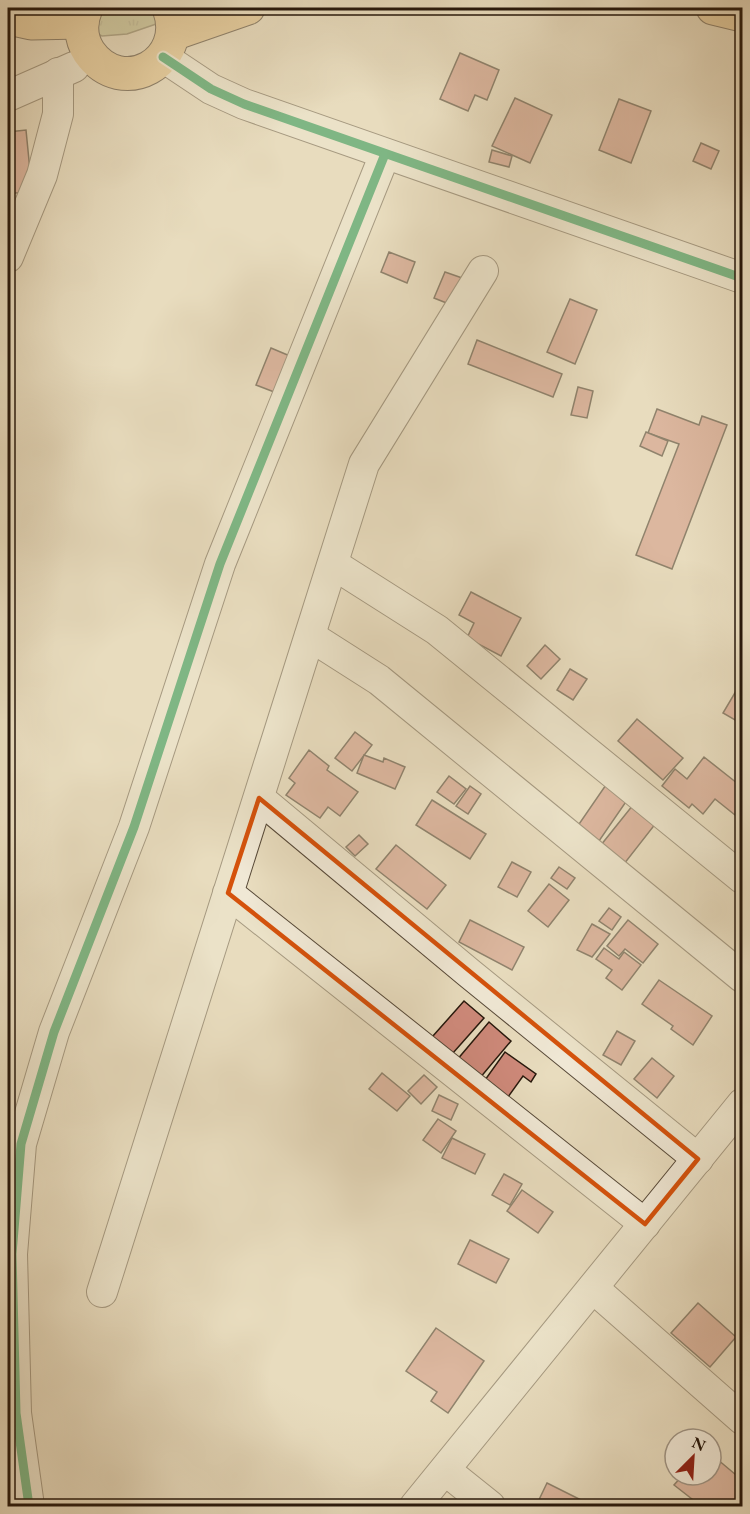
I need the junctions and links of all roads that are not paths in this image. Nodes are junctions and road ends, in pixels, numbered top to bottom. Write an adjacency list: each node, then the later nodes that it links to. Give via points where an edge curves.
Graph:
1 (248, 8): 6 (main road)
2 (712, 8): 4 (main road)
3 (84, 15): 5 (main road, via 31,23); 7 (main road, via 82,35)
4 (742, 15)
5 (8, 18)
6 (168, 33): 7 (main road, via 153,66 141,72 115,72); 10 (street, via 211,89 244,105)
7 (93, 58): 8 (street)
8 (58, 73): 9 (street); 11 (street, via 57,114 42,175)
9 (8, 96)
10 (385, 154): 13 (street); 27 (street, via 219,564 135,827 54,1032 21,1144 12,1254 16,1413)
11 (8, 257)
12 (483, 271): 14 (street, via 364,464)
13 (742, 278)
14 (333, 564): 15 (street); 17 (street, via 437,630)
15 (310, 636): 16 (street); 19 (street, via 379,680)
16 (259, 798): 18 (street); 21 (street)
17 (742, 878)
18 (228, 893): 22 (street); 24 (street)
19 (742, 976)
20 (740, 1113): 21 (street)
21 (698, 1159): 22 (street)
22 (645, 1224): 23 (street)
23 (593, 1288): 25 (street); 26 (street)
24 (102, 1292)
25 (742, 1419)
26 (445, 1470): 28 (street); 29 (street)
27 (29, 1506)
28 (415, 1506)
29 (490, 1506)

